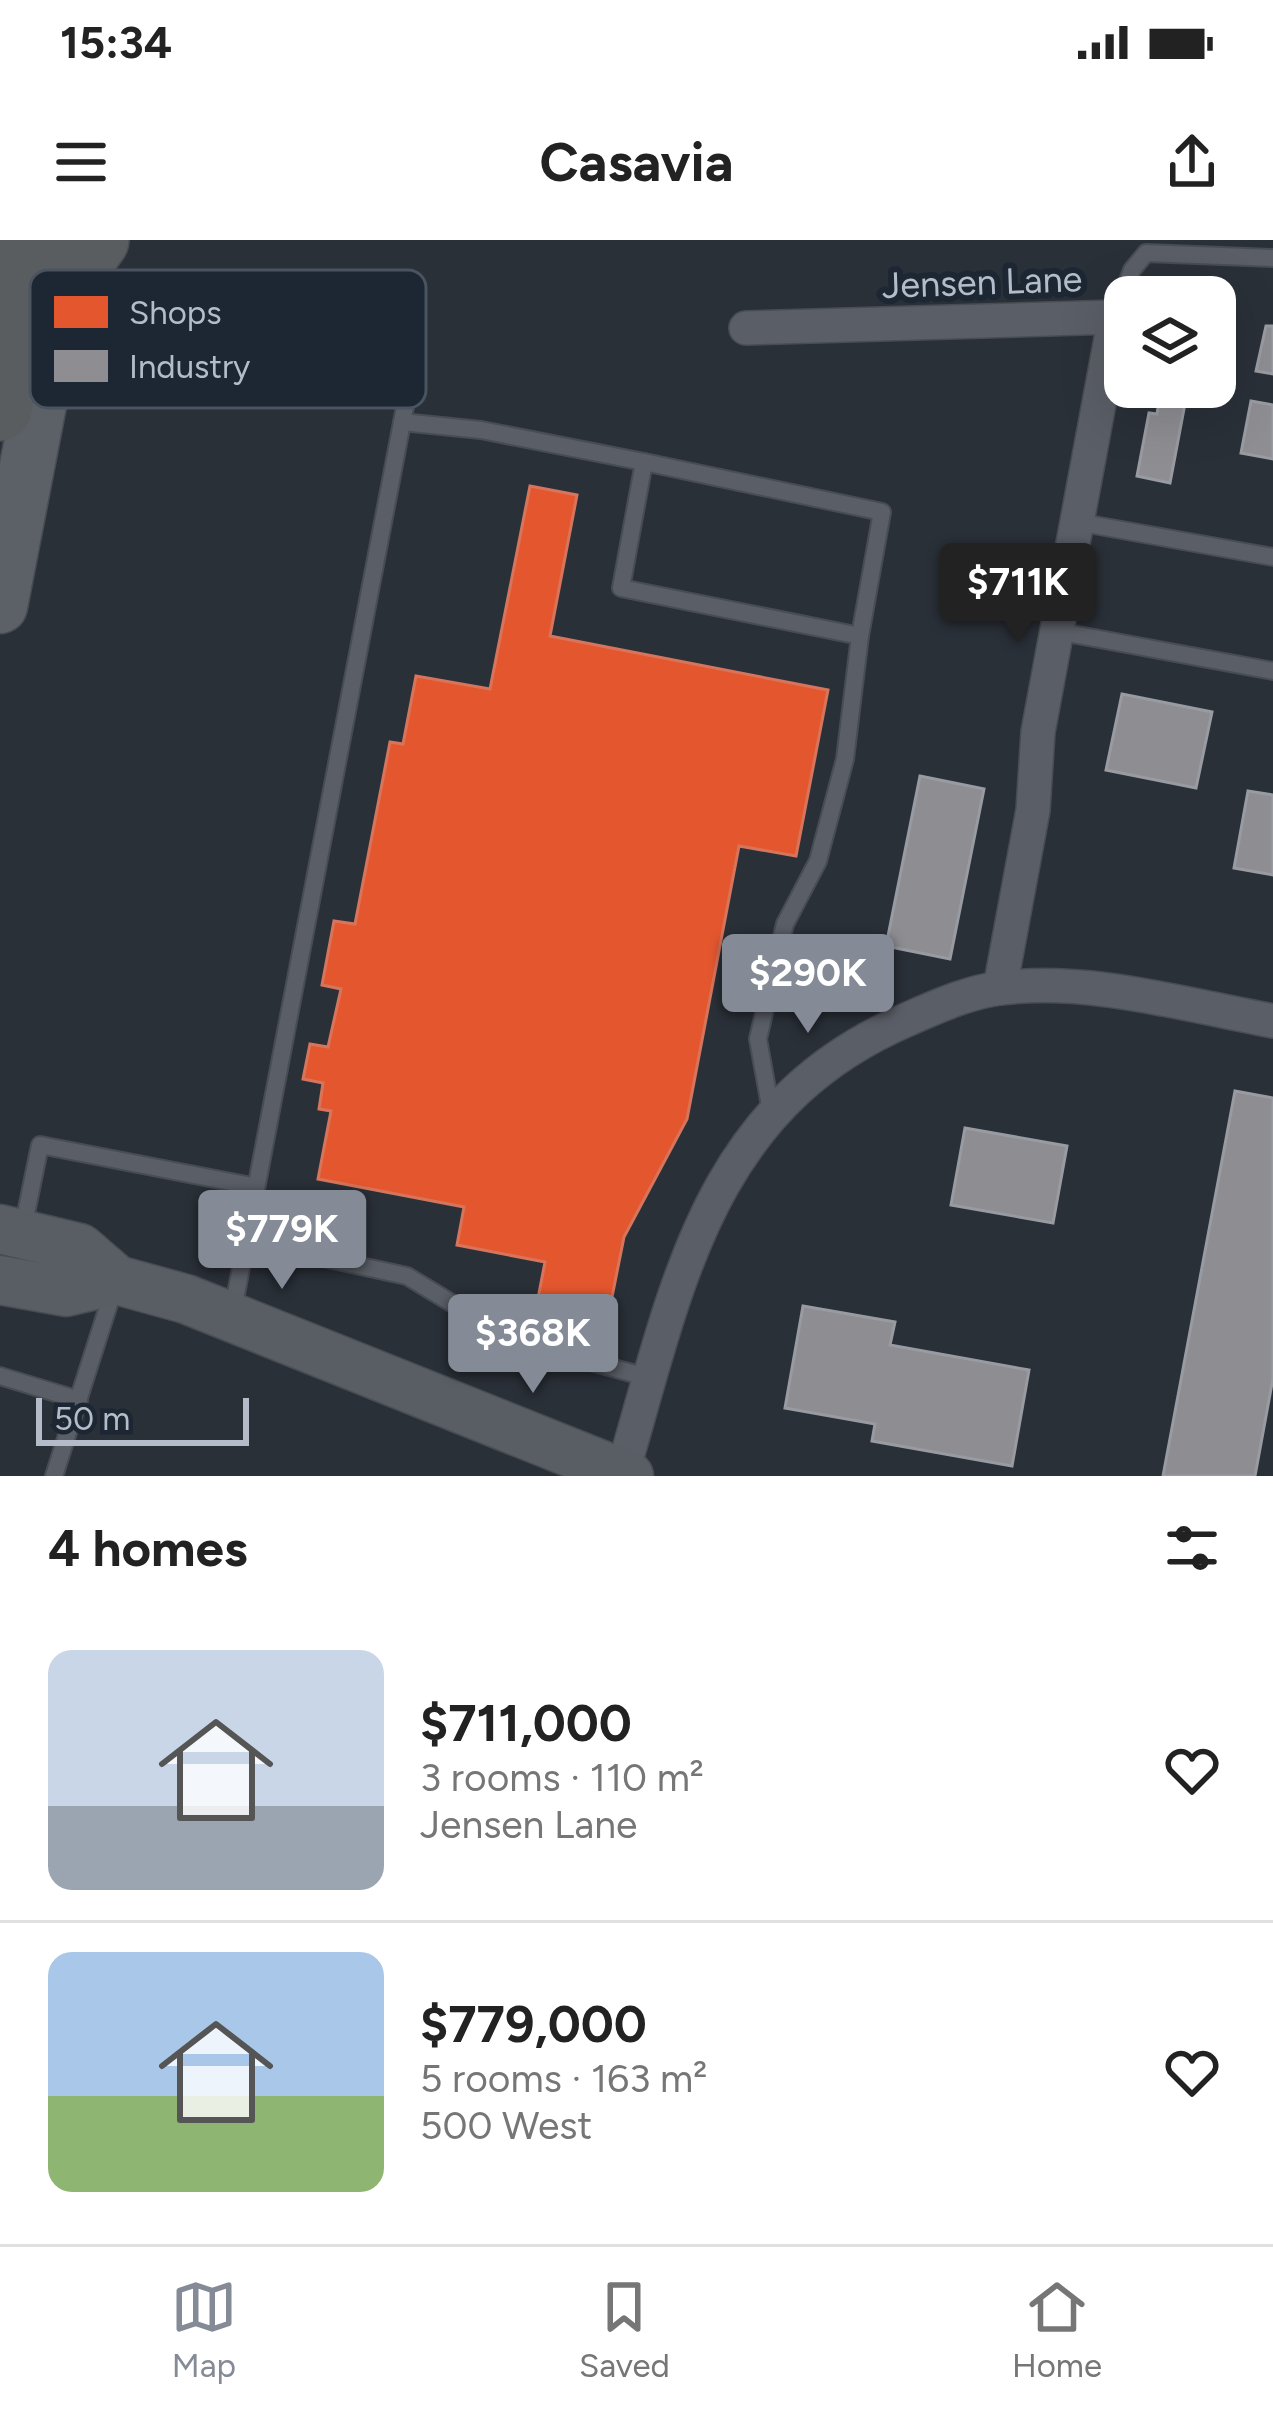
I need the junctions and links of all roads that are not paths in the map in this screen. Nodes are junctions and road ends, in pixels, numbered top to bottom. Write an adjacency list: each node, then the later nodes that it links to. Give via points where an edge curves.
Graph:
1 (1273, 258): 2 (lane, via 1146,253)
2 (1130, 276)
3 (1104, 317): 4 (street, Jensen Lane)
4 (746, 328)
5 (30, 337): 9 (highway)
6 (1104, 376): 12 (street, Jensen Lane)
7 (36, 408): 14 (main road)
8 (405, 408): 10 (lane)
9 (0, 409)
10 (402, 422): 11 (lane); 21 (lane)
11 (644, 462): 16 (lane, via 882,512); 16 (lane, via 621,588)
12 (1077, 522): 13 (lane); 15 (street, Jensen Lane)
13 (1273, 556)
14 (0, 606)
15 (1056, 631): 17 (lane); 18 (street, Jensen Lane)
16 (860, 636): 20 (lane, via 845,759 818,861 785,924 758,1039)
17 (1273, 671)
18 (1000, 988): 19 (street, via 1122,994); 20 (street, via 874,1034)
19 (1273, 1021)
20 (771, 1112): 28 (street, via 704,1218)
21 (256, 1186): 22 (lane, via 40,1145); 23 (lane)
22 (11, 1232): 25 (main road, via 80,1248)
23 (245, 1241): 26 (lane); 28 (lane, via 407,1276 514,1340)
24 (0, 1280): 25 (main road, via 66,1292)
25 (117, 1280): 26 (main road); 29 (lane)
26 (232, 1317): 30 (main road)
27 (0, 1376): 29 (lane)
28 (650, 1378): 30 (street)
29 (79, 1400): 31 (lane)
30 (626, 1475)
31 (54, 1476)

